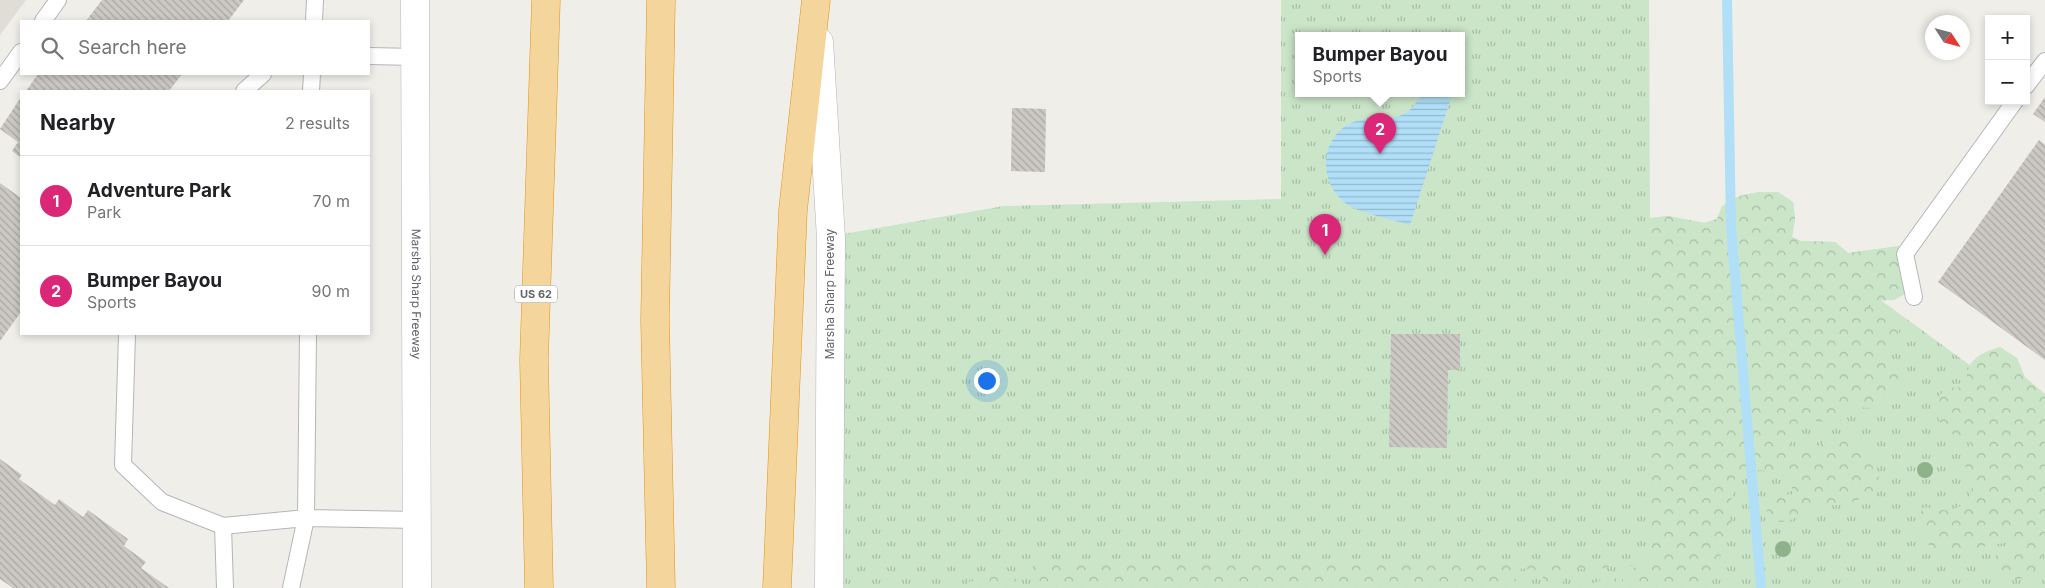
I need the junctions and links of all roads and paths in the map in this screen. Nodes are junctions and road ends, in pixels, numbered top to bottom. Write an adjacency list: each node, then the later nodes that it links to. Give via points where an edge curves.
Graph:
1 (58, 0): 7 (lane)
2 (315, 0): 8 (lane)
3 (416, 0): 11 (main road, Marsha Sharp Freeway)
4 (546, 0): 29 (highway, US 62, via 534,360)
5 (661, 0): 30 (highway, via 655,320)
6 (816, 0): 31 (highway, via 793,210); 32 (main road, Marsha Sharp Freeway, via 831,238)
7 (44, 20)
8 (314, 20)
9 (20, 53): 15 (lane)
10 (370, 56): 11 (lane)
11 (416, 57): 24 (main road, Marsha Sharp Freeway)
12 (2045, 61): 16 (lane)
13 (262, 75): 17 (lane)
14 (312, 75): 18 (lane)
15 (0, 81)
16 (2030, 81)
17 (245, 90)
18 (312, 90)
19 (2012, 105): 20 (lane, via 1905,254)
20 (1914, 297)
21 (127, 335): 25 (lane, via 123,465 162,502)
22 (308, 335): 23 (lane)
23 (306, 518): 24 (lane); 25 (lane); 27 (lane)
24 (417, 520): 28 (main road, Marsha Sharp Freeway)
25 (223, 526): 26 (lane)
26 (225, 588)
27 (292, 588)
28 (417, 588)
29 (539, 588)
30 (661, 588)
31 (778, 588)
32 (829, 588)

